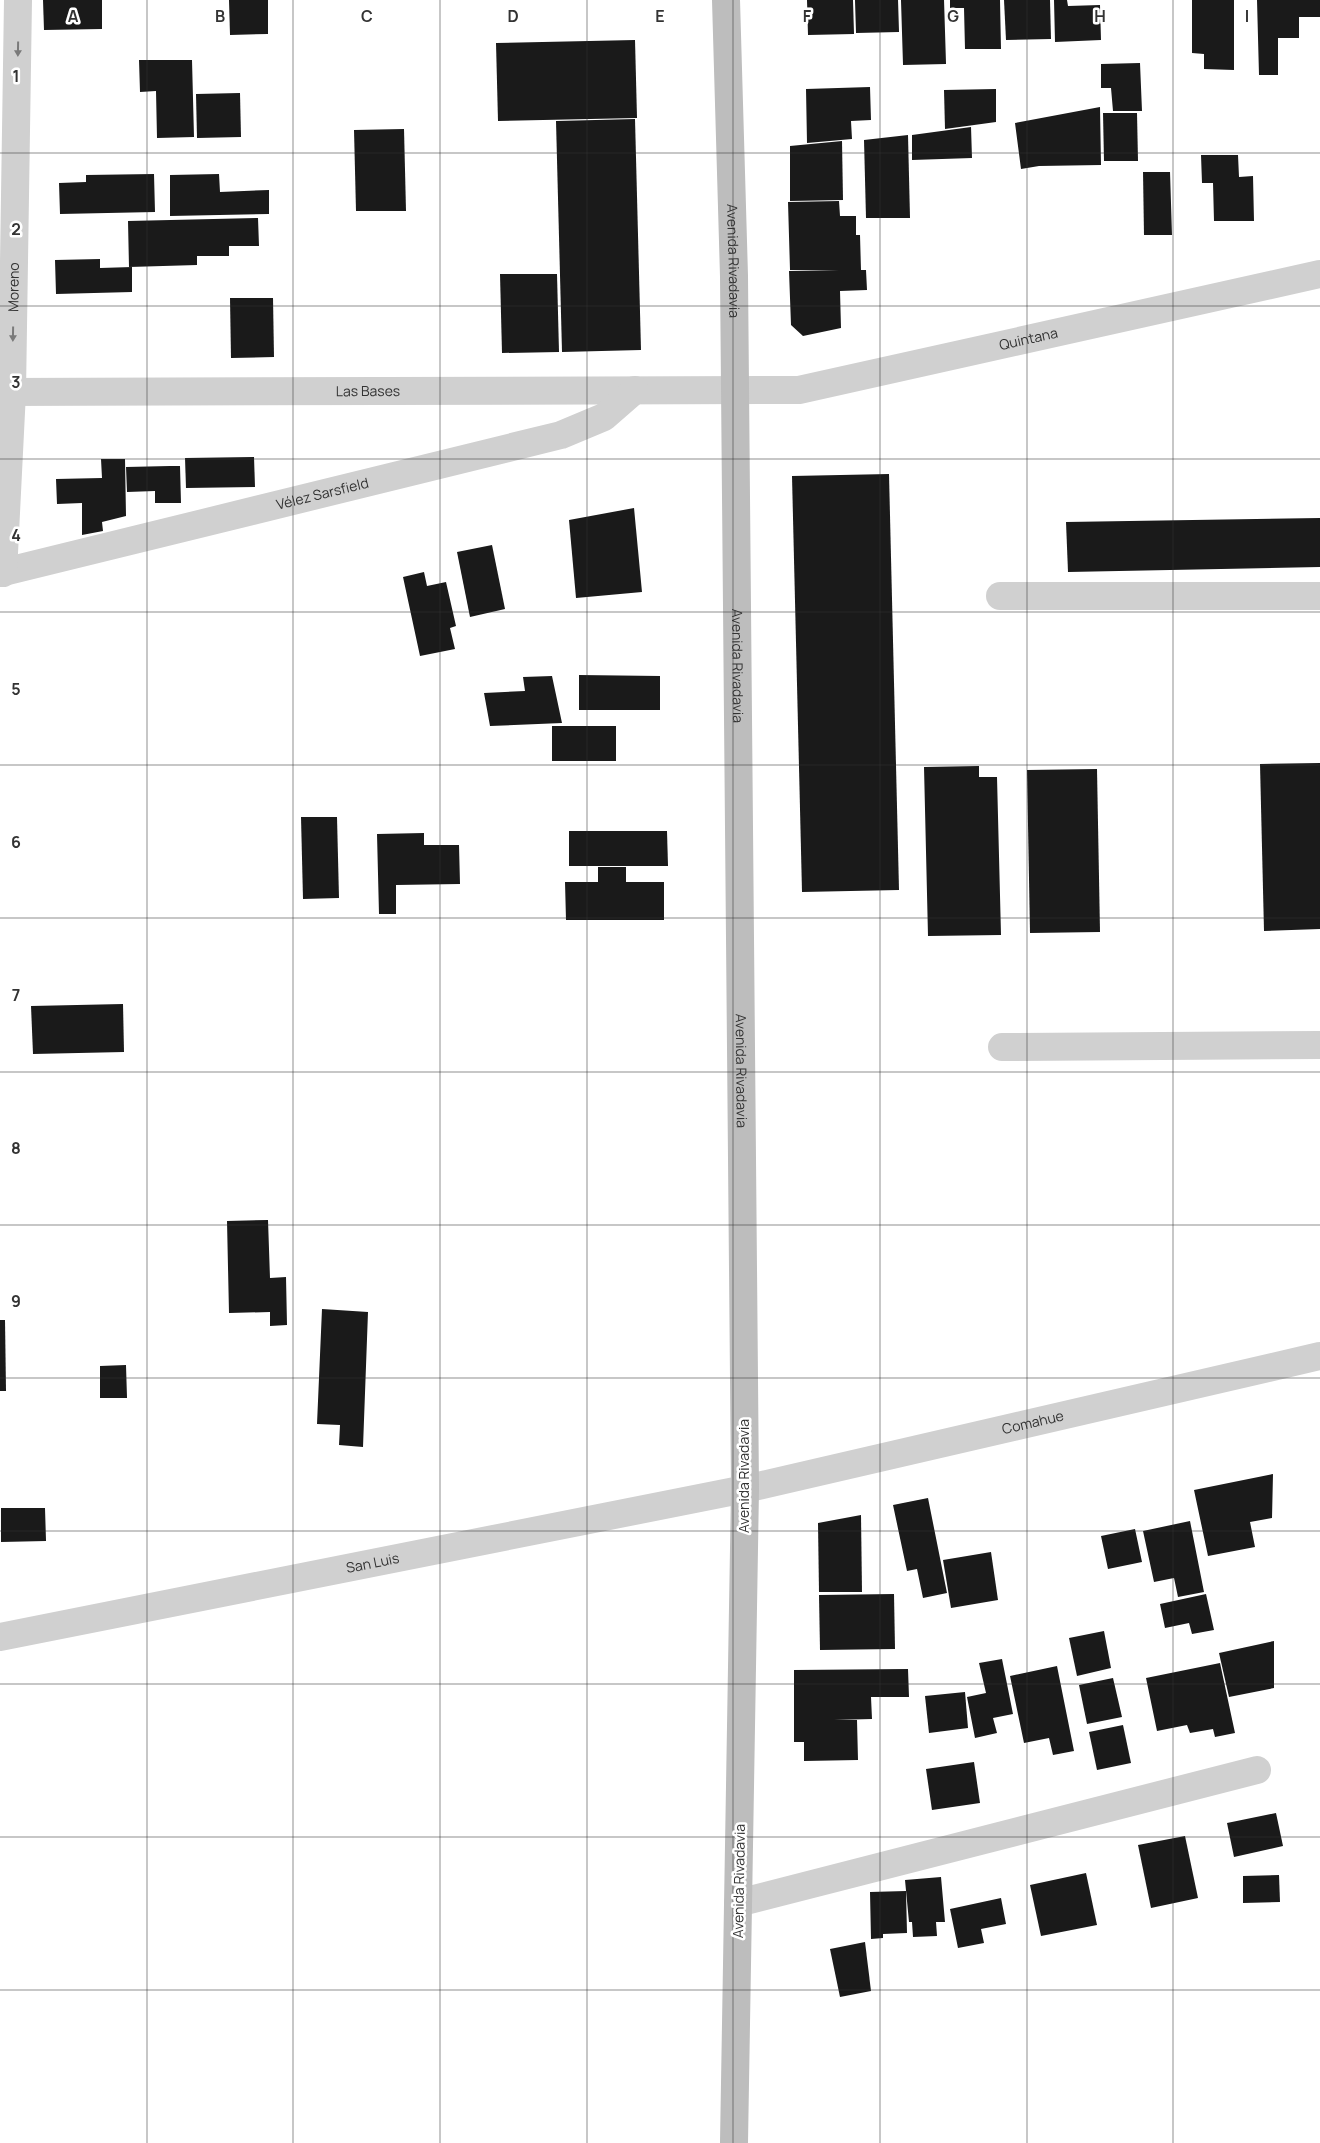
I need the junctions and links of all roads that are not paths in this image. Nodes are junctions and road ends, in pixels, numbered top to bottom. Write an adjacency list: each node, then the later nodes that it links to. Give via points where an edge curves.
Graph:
1 (18, 0): 6 (street, Moreno, one-way to 6)
2 (726, 0): 4 (main road, Avenida Rivadavia)
3 (1320, 274): 4 (street, Quintana, via 800,390)
4 (735, 389): 5 (street, Las Bases); 13 (main road, Avenida Rivadavia)
5 (635, 390): 6 (street, Las Bases); 7 (street, Vélez Sarsfield, via 604,417 561,435)
6 (6, 392): 7 (street, Moreno)
7 (1, 573)
8 (1000, 596): 9 (street)
9 (1320, 596)
10 (1320, 1045): 11 (street)
11 (1002, 1047)
12 (1320, 1356): 13 (street, Comahue)
13 (745, 1489): 14 (street, San Luis); 16 (main road, Avenida Rivadavia)
14 (0, 1637)
15 (1257, 1770): 16 (street)
16 (738, 1903): 17 (main road, Avenida Rivadavia)
17 (734, 2143)

